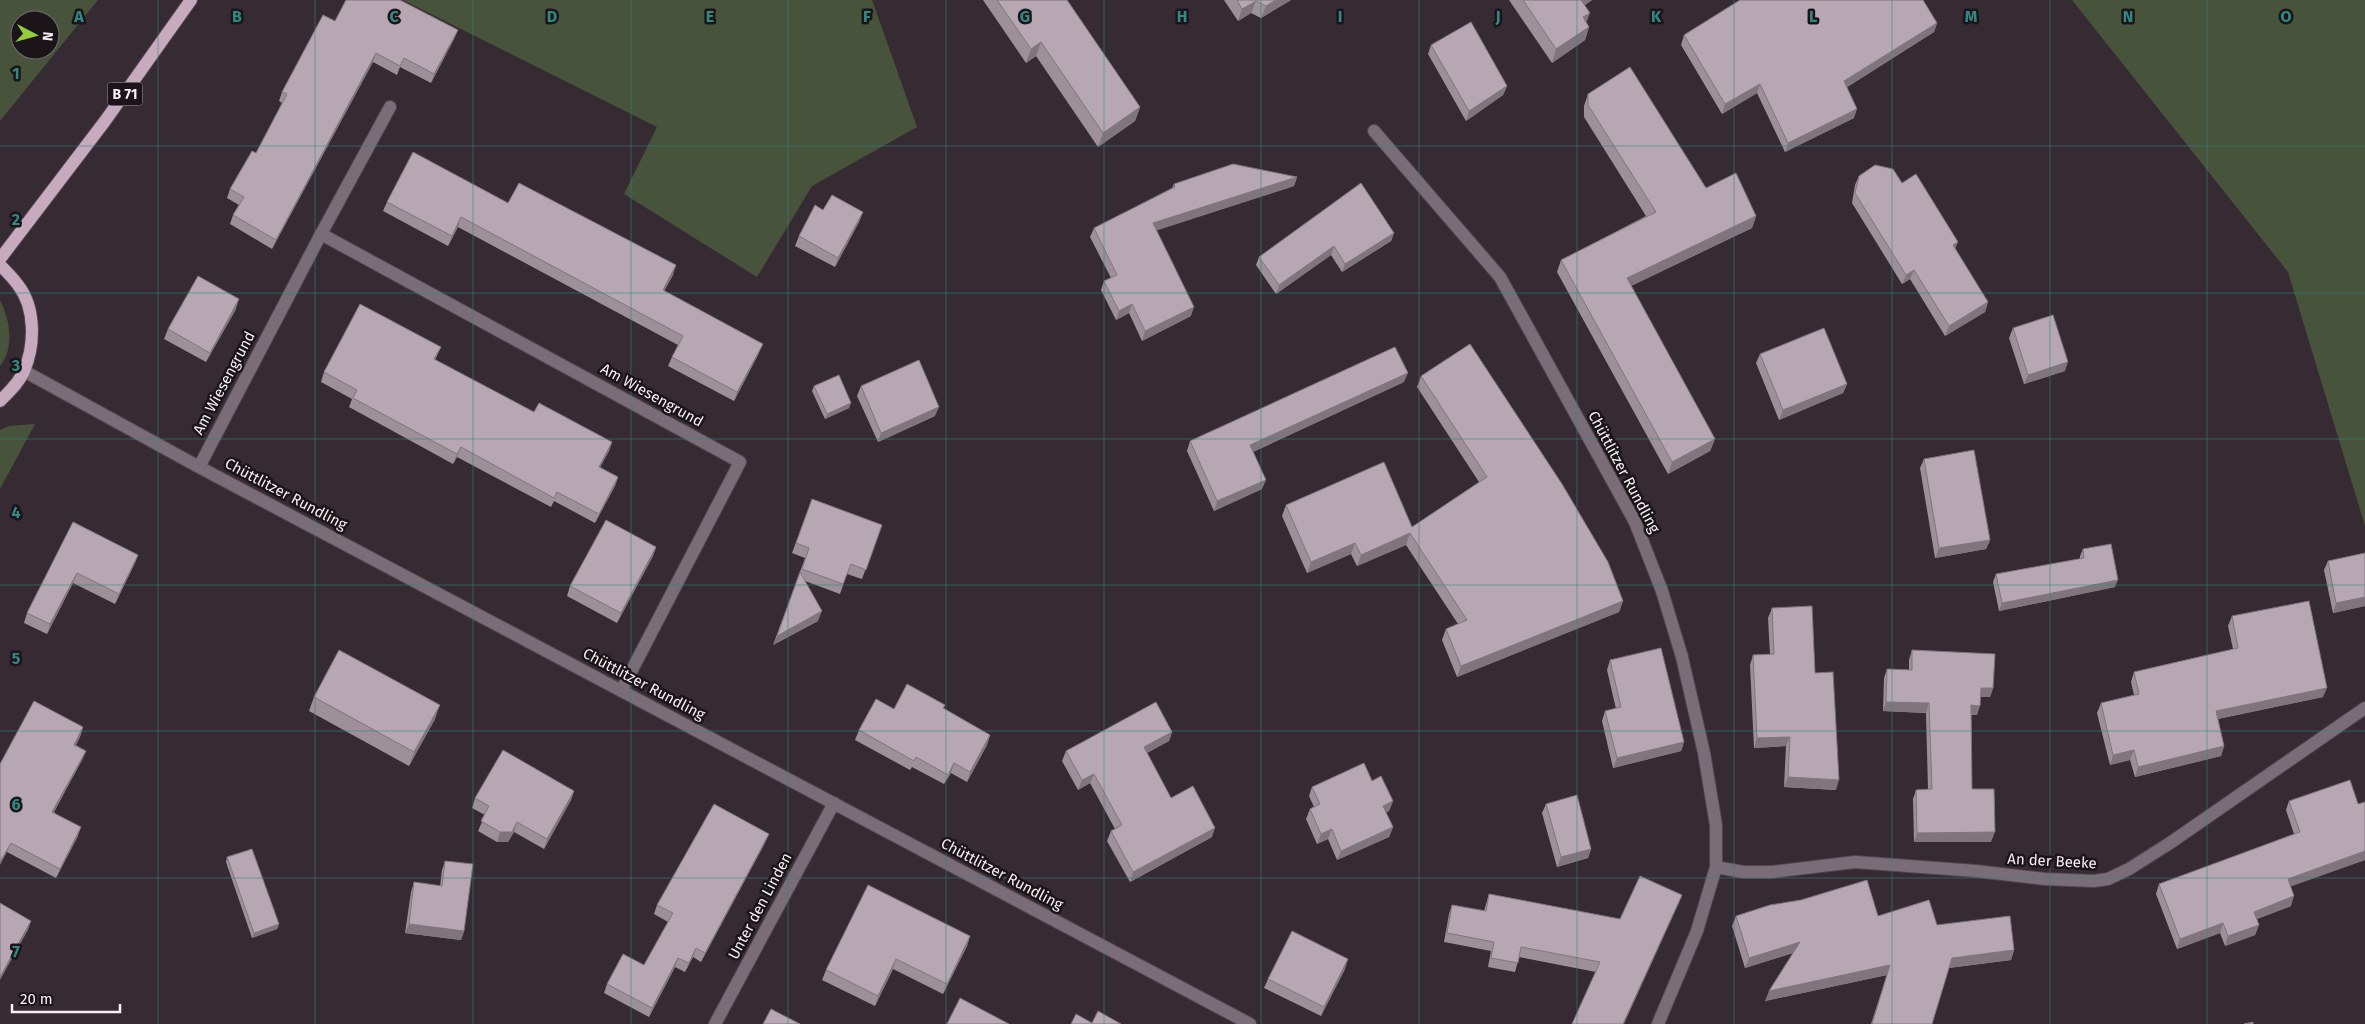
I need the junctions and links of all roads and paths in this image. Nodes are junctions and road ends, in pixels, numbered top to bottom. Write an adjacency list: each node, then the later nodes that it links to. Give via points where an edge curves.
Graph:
1 (191, 0): 5 (main road, B 71, via 105,121)
2 (390, 107): 4 (street, Am Wiesengrund)
3 (1374, 131): 13 (street, Chüttlitzer Rundling, via 1500,277 1635,522 1662,591 1682,657 1704,753 1716,825)
4 (320, 234): 9 (street, Am Wiesengrund); 10 (street, Am Wiesengrund, via 740,462)
5 (0, 259)
6 (0, 265): 7 (main road, via 20,286 30,312 32,340)
7 (24, 371): 8 (main road, via 14,388); 9 (street, Chüttlitzer Rundling)
8 (0, 401)
9 (199, 467): 10 (street, Chüttlitzer Rundling)
10 (621, 691): 12 (street, Chüttlitzer Rundling)
11 (2365, 708): 13 (street, An der Beeke, via 2170,843 2108,879 2045,879 1855,862 1772,872)
12 (834, 803): 14 (street, Unter den Linden); 15 (street, Chüttlitzer Rundling)
13 (1716, 867): 16 (street, Chüttlitzer Rundling, via 1697,931)
14 (715, 1024)
15 (1250, 1024)
16 (1658, 1024)

